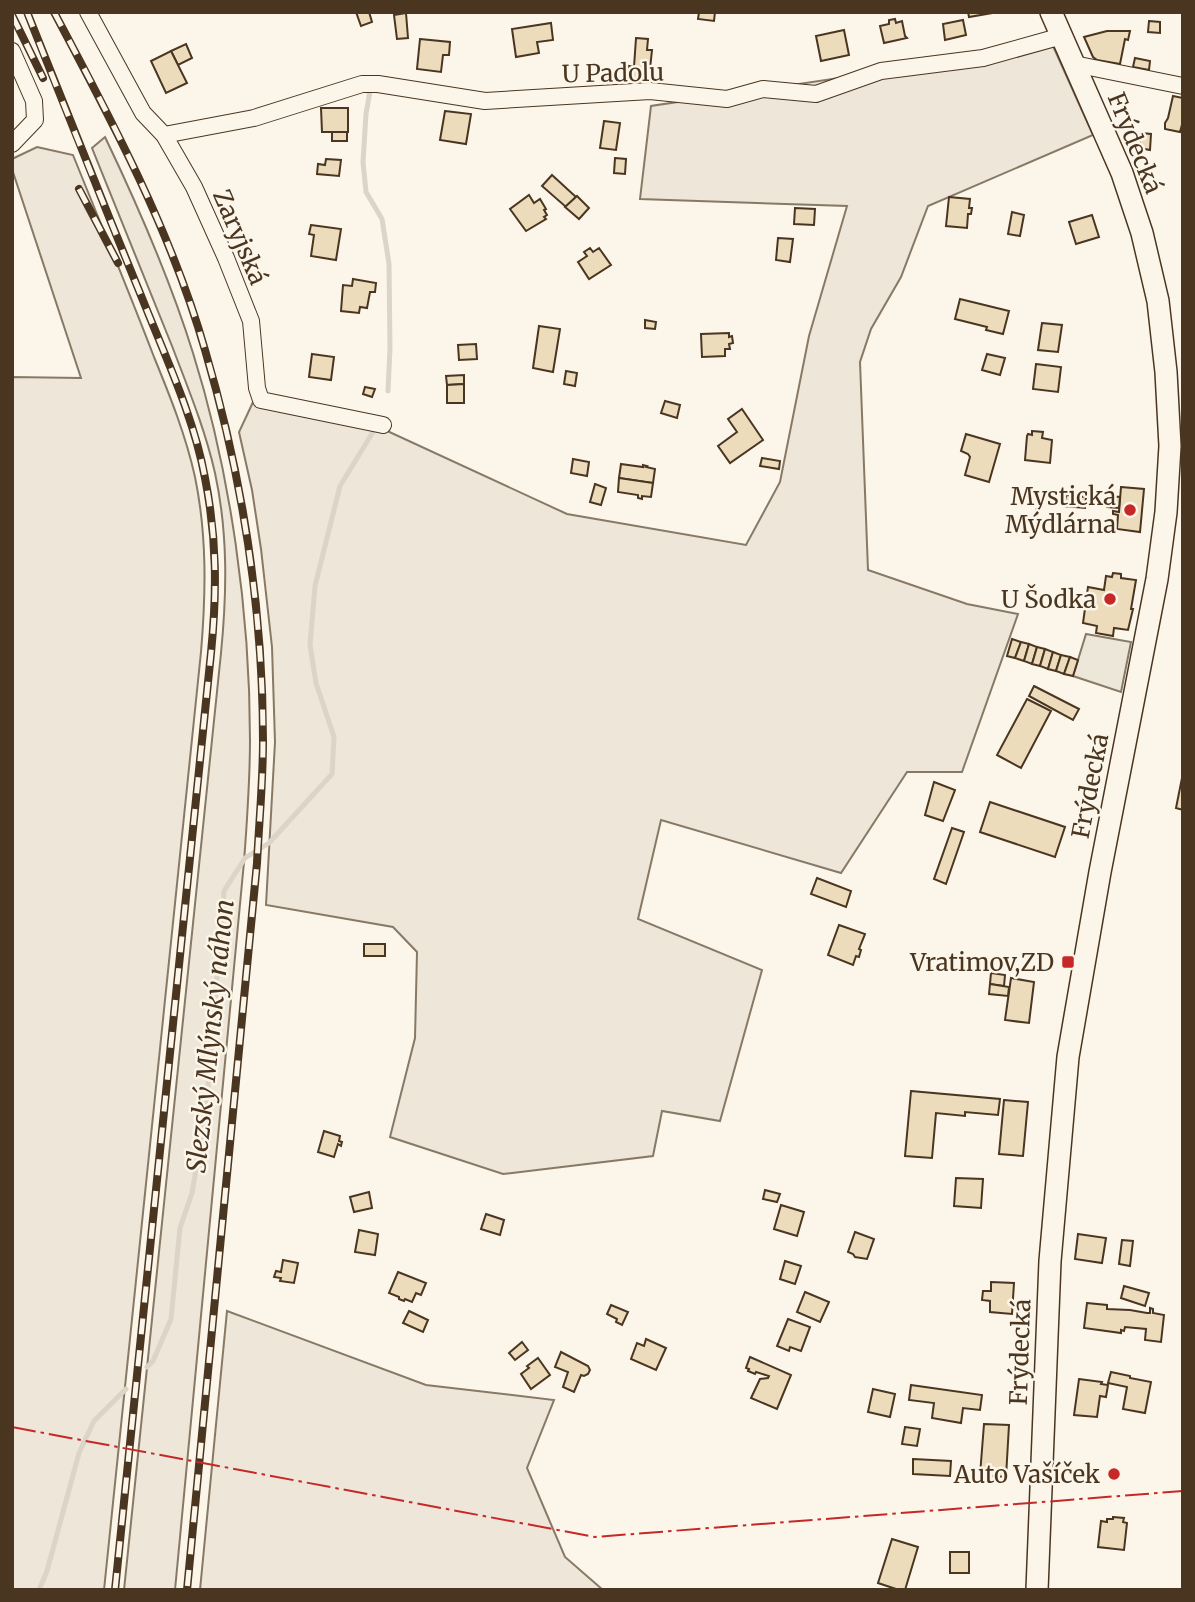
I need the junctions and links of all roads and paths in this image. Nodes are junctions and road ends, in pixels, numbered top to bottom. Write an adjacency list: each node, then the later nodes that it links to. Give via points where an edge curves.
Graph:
1 (88, 12): 7 (street, Zaryjská, via 144,113)
2 (1051, 12): 3 (main road, Frýdecká)
3 (1062, 36): 5 (main road, Frýdecká); 7 (street, U Padolu, via 983,58 881,71 816,94 763,89 727,99 650,91 485,101 362,85 254,118)
4 (12, 51): 8 (street, via 34,101 35,120)
5 (1074, 64): 6 (street); 10 (main road, Frýdecká, via 1122,173 1142,233 1158,301)
6 (1183, 86)
7 (164, 135): 9 (street, Zaryjská, via 194,187 251,321 261,400)
8 (12, 144)
9 (375, 423)
10 (1176, 448): 11 (main road, Frýdecká, via 1157,579 1068,1057 1050,1261)
11 (1037, 1590)

